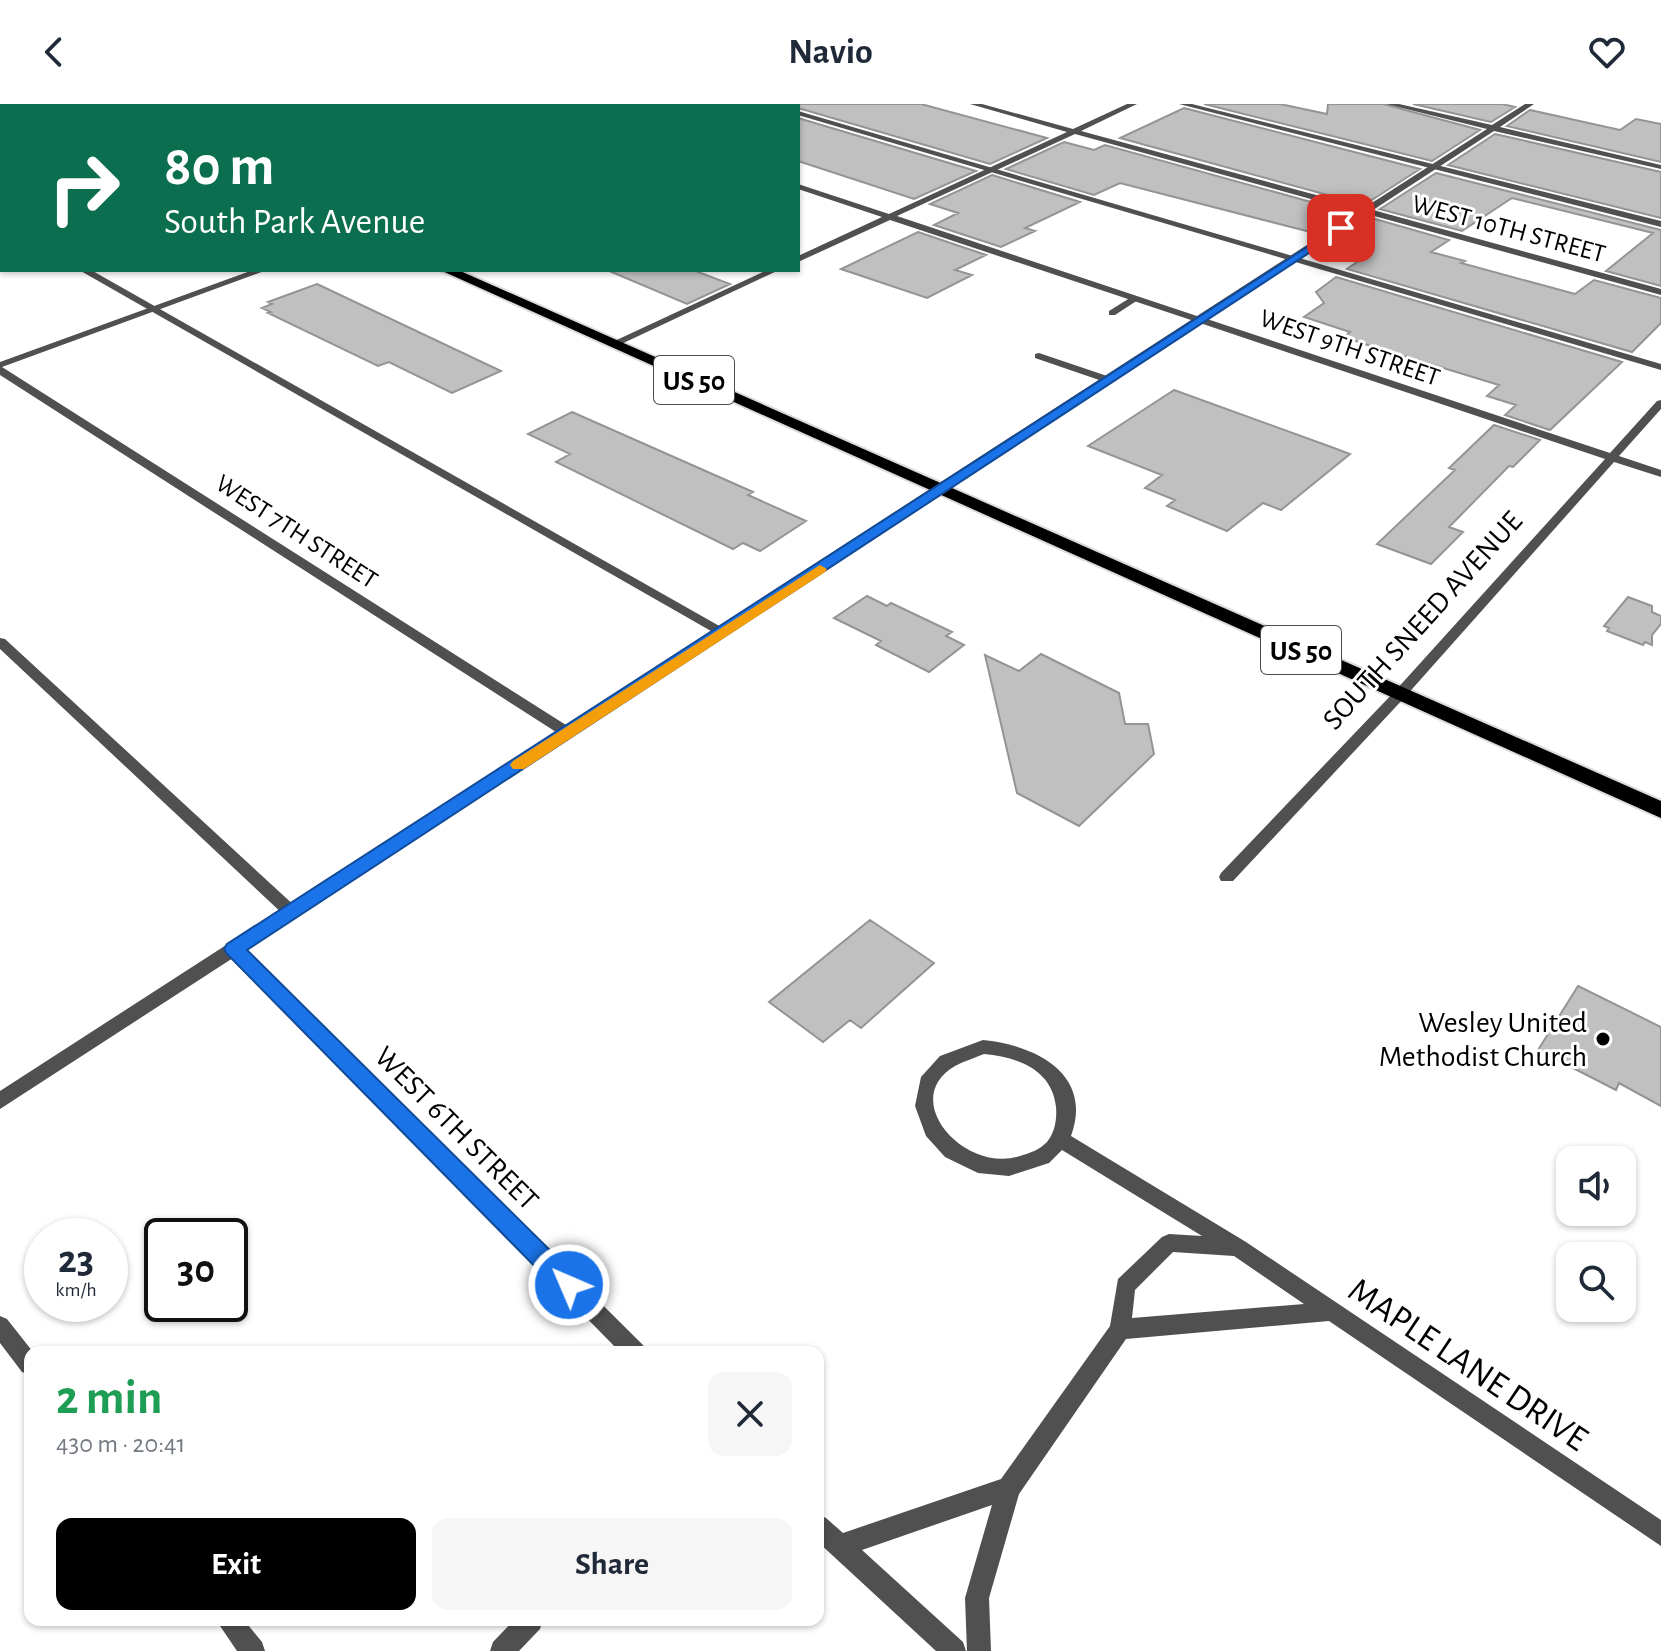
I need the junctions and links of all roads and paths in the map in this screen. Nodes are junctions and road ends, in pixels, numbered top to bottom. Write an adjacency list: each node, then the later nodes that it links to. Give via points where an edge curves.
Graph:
1 (974, 104): 8 (street, WEST 10TH STREET)
2 (1133, 104): 8 (street)
3 (1183, 104): 9 (street)
4 (1390, 104): 7 (street)
5 (1530, 104): 7 (street)
6 (800, 114): 11 (street)
7 (1493, 128): 9 (street); 10 (street)
8 (1074, 131): 11 (street); 13 (street, WEST 10TH STREET)
9 (1434, 167): 13 (street); 15 (street)
10 (1661, 167)
11 (989, 171): 14 (street); 17 (street)
12 (800, 187): 14 (street, WEST 9TH STREET)
13 (1366, 211): 17 (street); 22 (street, WEST 10TH STREET)
14 (890, 216): 16 (street); 23 (street, WEST 9TH STREET)
15 (1661, 224)
16 (800, 258)
17 (1291, 260): 26 (street); 29 (street)
18 (88, 272): 24 (street)
19 (256, 272): 24 (street)
20 (451, 272): 27 (highway, US 50)
21 (770, 272): 27 (street)
22 (1661, 292)
23 (1136, 298): 25 (street); 26 (street, WEST 9TH STREET)
24 (153, 309): 30 (street); 36 (street)
25 (1112, 313)
26 (1200, 320): 31 (street); 33 (street, WEST 9TH STREET)
27 (613, 344): 35 (highway, US 50)
28 (1039, 356): 31 (street)
29 (1661, 367)
30 (0, 368): 39 (street, WEST 7TH STREET)
31 (1109, 380): 35 (street)
32 (1661, 403): 33 (street, SOUTH SNEED AVENUE)
33 (1612, 458): 34 (street, WEST 9TH STREET); 38 (street, SOUTH SNEED AVENUE)
34 (1661, 474)
35 (942, 490): 36 (street); 38 (highway, US 50)
36 (723, 632): 39 (street)
37 (0, 642): 42 (street)
38 (1400, 694): 40 (highway, US 50); 41 (street, SOUTH SNEED AVENUE)
39 (568, 733): 42 (street)
40 (1661, 810)
41 (1227, 877)
42 (291, 912): 43 (street)
43 (234, 949): 44 (street); 50 (street, WEST 6TH STREET)
44 (1, 1098)
45 (1060, 1139): 45 (street, via 1045,1155 1024,1165 999,1168 950,1152 933,1135 924,1114 923,1094 930,1075 944,1061 983,1047 1027,1056 1059,1083 1067,1121); 46 (street, MAPLE LANE DRIVE)
46 (1239, 1248): 47 (street, MAPLE LANE DRIVE); 49 (street, via 1169,1243 1125,1286)
47 (1332, 1311): 49 (street); 54 (street, MAPLE LANE DRIVE)
48 (0, 1326): 51 (street)
49 (1120, 1329): 52 (street)
50 (629, 1346)
51 (24, 1357)
52 (1009, 1488): 55 (street); 61 (street, via 977,1598)
53 (824, 1531): 55 (street)
54 (1661, 1534)
55 (840, 1546): 60 (street)
56 (233, 1626): 58 (street)
57 (525, 1626): 59 (street)
58 (253, 1651)
59 (502, 1651)
60 (954, 1651)
61 (979, 1651)

